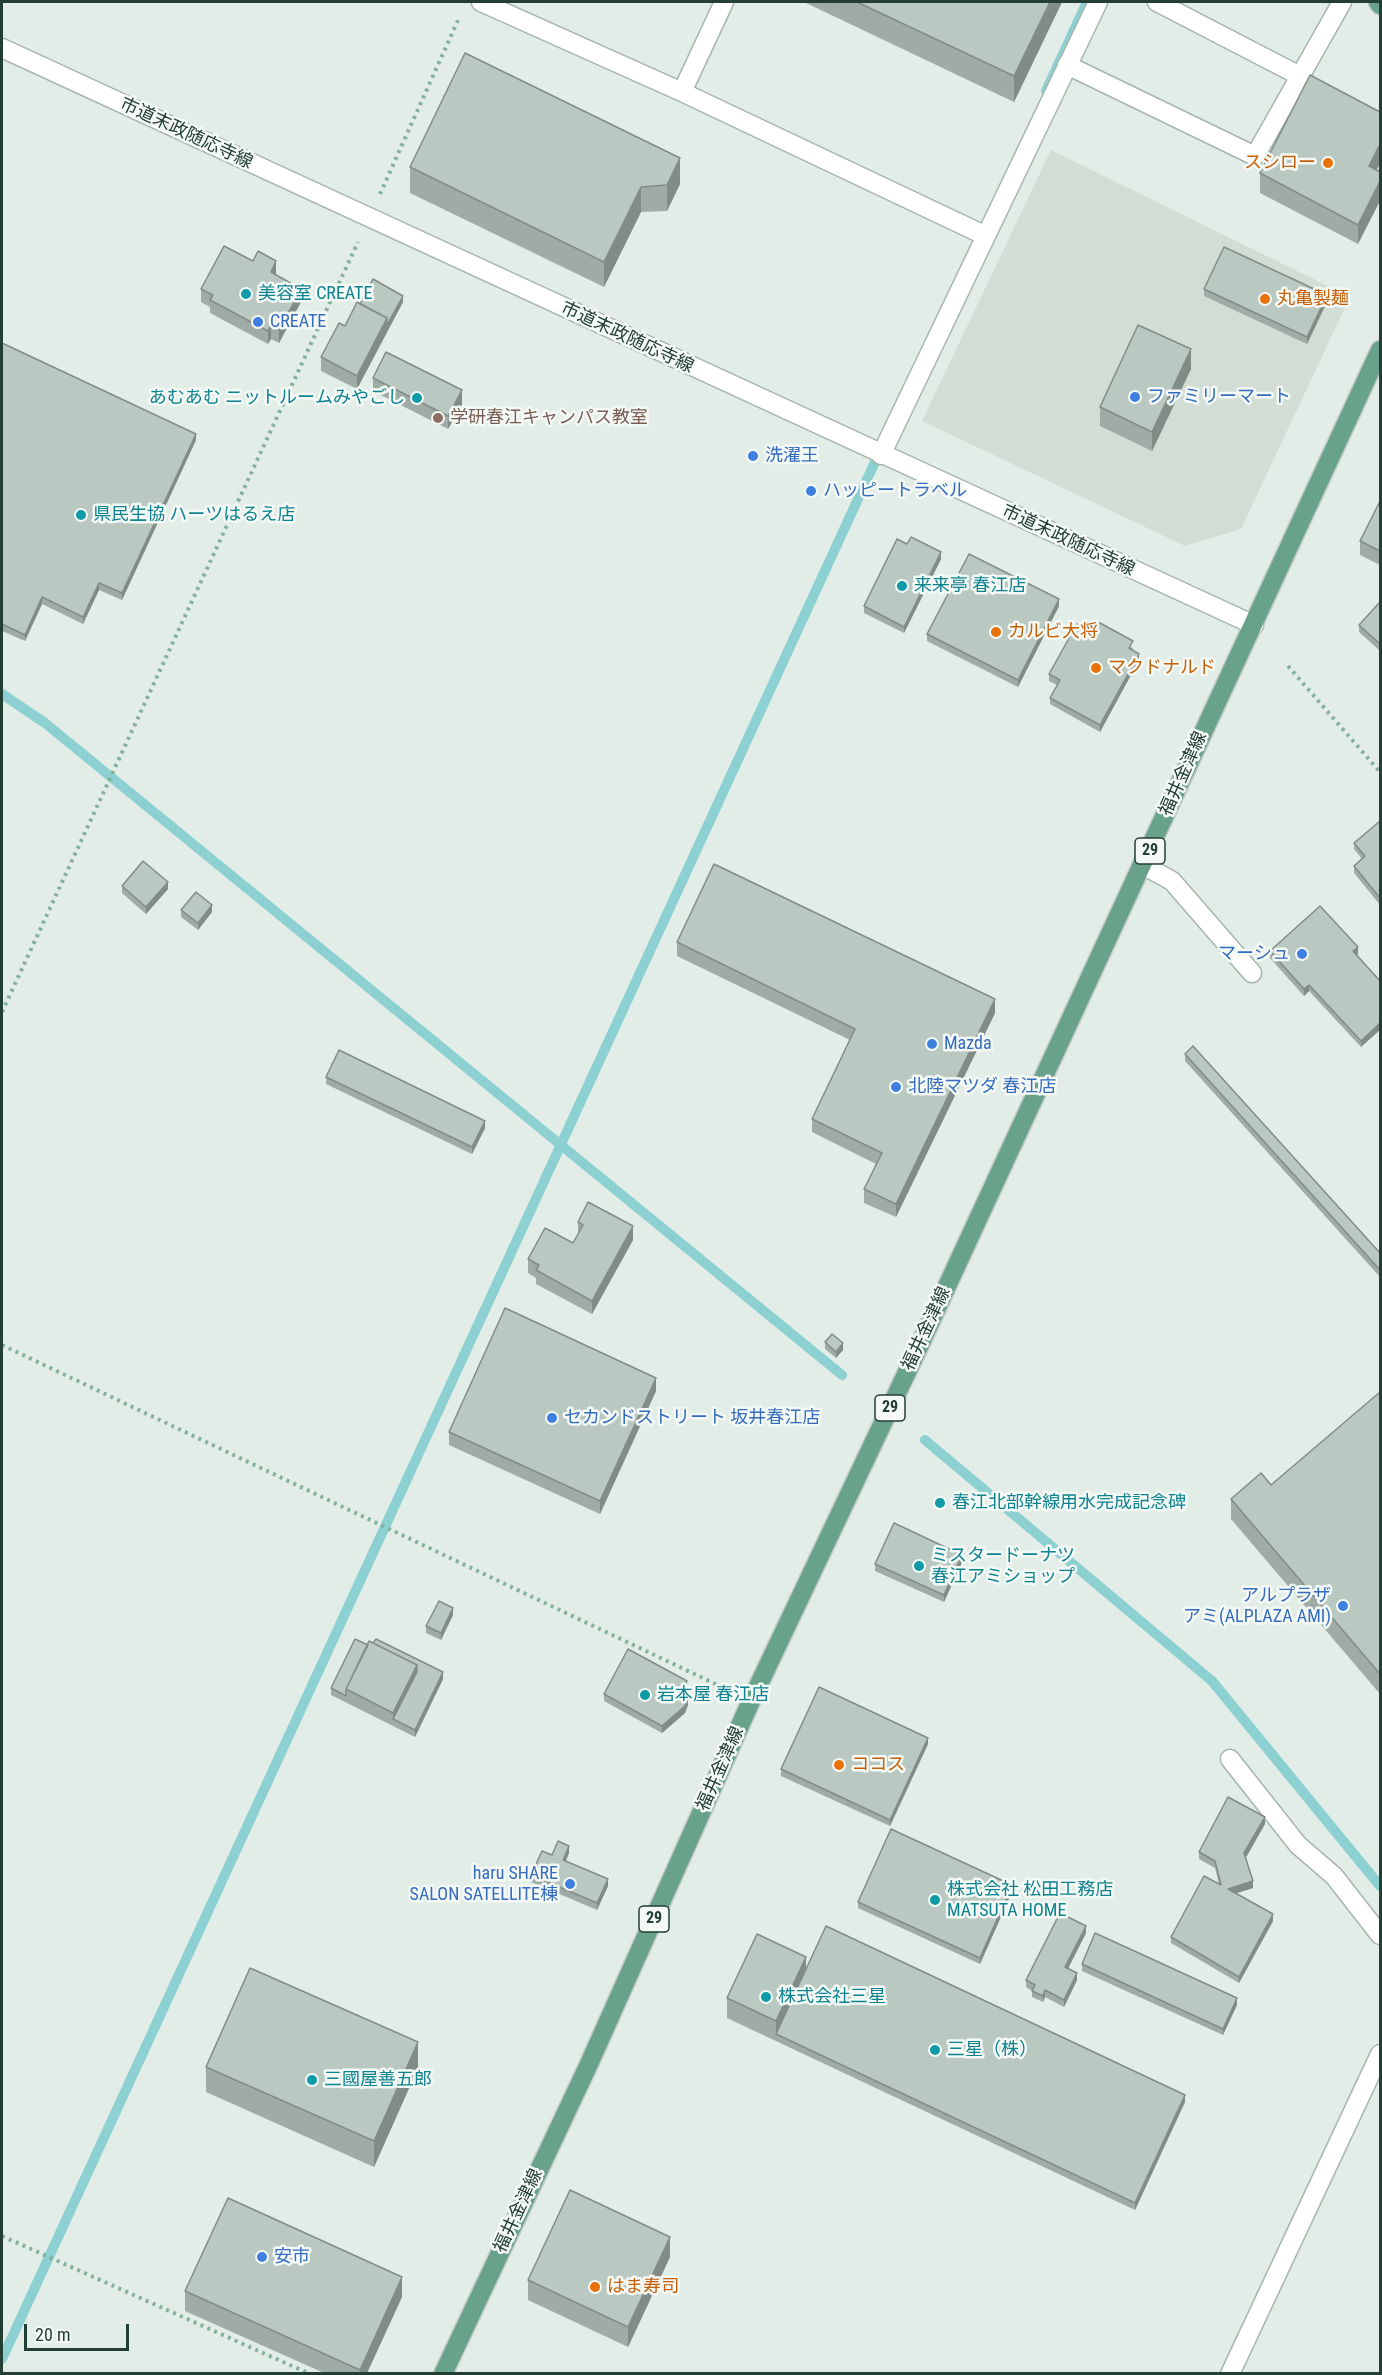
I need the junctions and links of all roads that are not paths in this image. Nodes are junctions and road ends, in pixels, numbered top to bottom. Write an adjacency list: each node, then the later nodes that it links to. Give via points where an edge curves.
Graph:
1 (480, 2): 11 (street)
2 (724, 2): 11 (street)
3 (1098, 2): 9 (street)
4 (1157, 2): 10 (street)
5 (1342, 2): 10 (street)
6 (1378, 2): 7 (main road)
7 (1380, 6)
8 (2, 48): 14 (street, 市道末政随応寺線)
9 (1066, 65): 10 (street, via 1255,156); 12 (street)
10 (1300, 76)
11 (682, 92): 12 (street)
12 (984, 235): 14 (street)
13 (1380, 350): 15 (main road, 福井金津線 / 29)
14 (881, 455): 15 (street, 市道末政随応寺線)
15 (1254, 626): 16 (main road, 福井金津線 / 29)
16 (1143, 865): 17 (street, via 1172,881); 21 (main road, 福井金津線 / 29, via 751,1701 589,2064)
17 (1252, 973)
18 (1230, 1759): 19 (street, via 1298,1845 1334,1876)
19 (1380, 1935)
20 (1380, 2054): 22 (street)
21 (443, 2373)
22 (1230, 2373)

